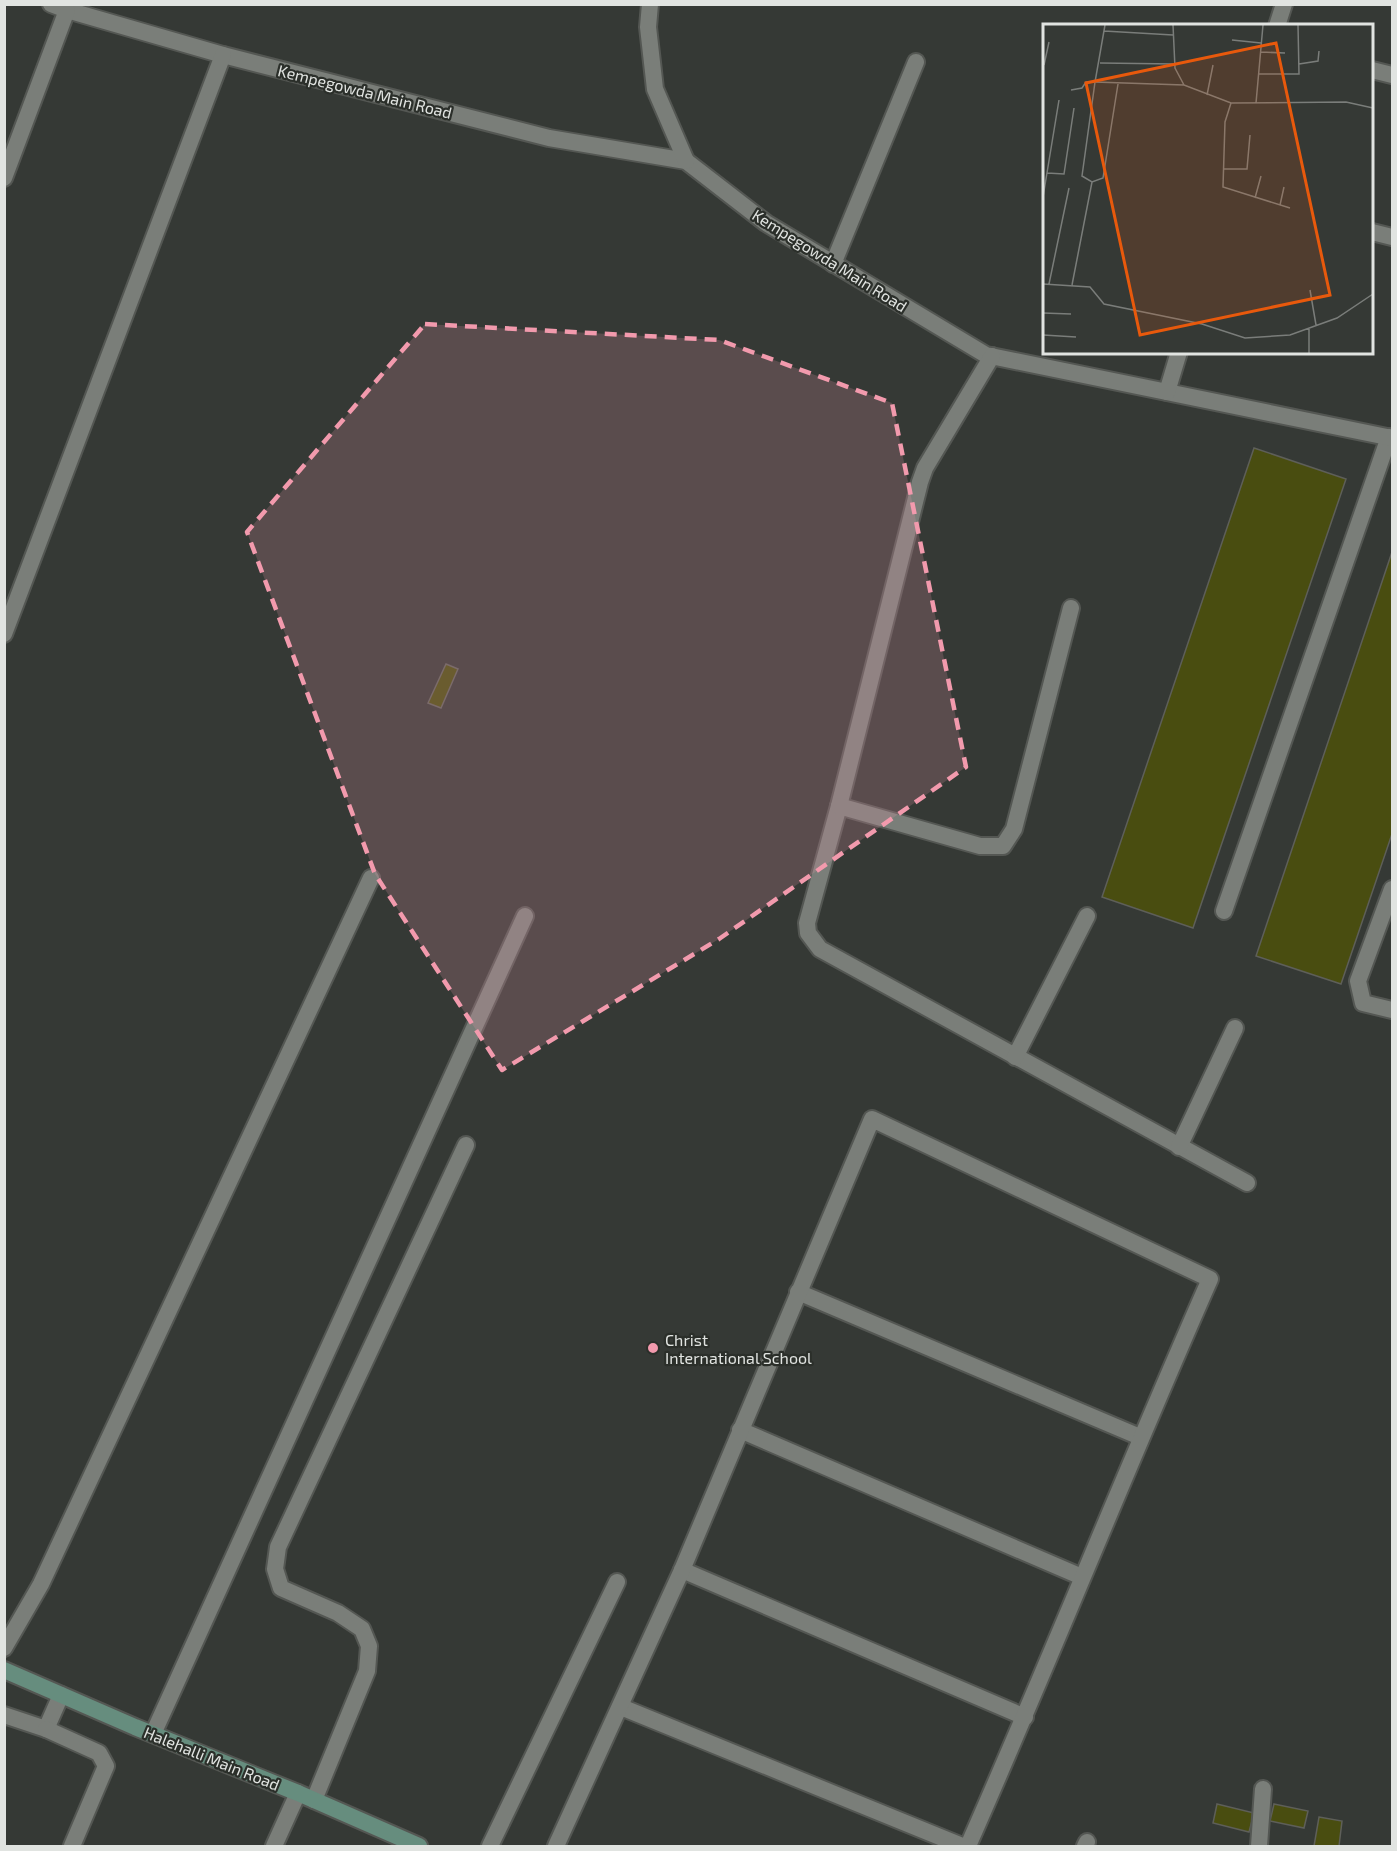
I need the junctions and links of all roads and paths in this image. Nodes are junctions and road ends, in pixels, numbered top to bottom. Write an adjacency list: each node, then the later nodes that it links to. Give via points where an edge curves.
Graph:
1 (51, 4): 4 (street, Kempegowda Main Road)
2 (650, 4): 10 (street, via 648,27 655,89)
3 (1284, 4): 5 (street)
4 (68, 7): 6 (street, Kempegowda Main Road); 11 (street)
5 (1278, 24)
6 (223, 55): 10 (street, Kempegowda Main Road, via 549,138); 20 (street)
7 (916, 62): 14 (street)
8 (1373, 70): 9 (street)
9 (1392, 75)
10 (686, 160): 14 (street, Kempegowda Main Road, via 766,223)
11 (4, 178)
12 (1373, 232): 13 (street)
13 (1392, 237)
14 (833, 264): 16 (street, Kempegowda Main Road)
15 (1178, 354): 17 (street)
16 (992, 356): 17 (street, Kempegowda Main Road); 21 (street, via 920,482)
17 (1167, 392): 18 (street, Kempegowda Main Road)
18 (1391, 437): 24 (street)
19 (1071, 608): 21 (street, via 1014,829 1003,846 980,846)
20 (4, 634)
21 (839, 806): 29 (street, via 807,923 813,942)
22 (371, 878): 39 (street, via 41,1584)
23 (1392, 889): 27 (street, via 1358,981 1363,1003)
24 (1224, 911)
25 (1087, 915): 29 (street)
26 (525, 916): 46 (street)
27 (1392, 1010)
28 (1235, 1028): 31 (street)
29 (1015, 1056): 31 (street)
30 (466, 1145): 49 (street, via 278,1547 275,1569 281,1588 338,1613 362,1629 369,1646 367,1671)
31 (1179, 1147): 32 (street)
32 (1247, 1183)
33 (798, 1292): 34 (street); 35 (street); 35 (street, via 872,1119 1210,1279)
34 (740, 1430): 36 (street); 37 (street)
35 (1140, 1437): 37 (street)
36 (682, 1570): 42 (street); 44 (street)
37 (1082, 1577): 44 (street)
38 (617, 1582): 53 (street)
39 (4, 1648)
40 (4, 1670): 41 (main road, Halehalli Main Road)
41 (61, 1695): 45 (street); 46 (main road, Halehalli Main Road)
42 (621, 1707): 54 (street); 55 (street)
43 (4, 1715): 45 (street)
44 (1025, 1717): 56 (street)
45 (46, 1729): 50 (street, via 99,1754 106,1766)
46 (153, 1734): 48 (main road, Halehalli Main Road)
47 (1263, 1789): 57 (street)
48 (298, 1792): 49 (main road, Halehalli Main Road); 51 (street)
49 (314, 1800): 52 (main road, Halehalli Main Road)
50 (72, 1846)
51 (274, 1846)
52 (419, 1846)
53 (490, 1846)
54 (556, 1846)
55 (962, 1846)
56 (968, 1846)
57 (1259, 1846)

